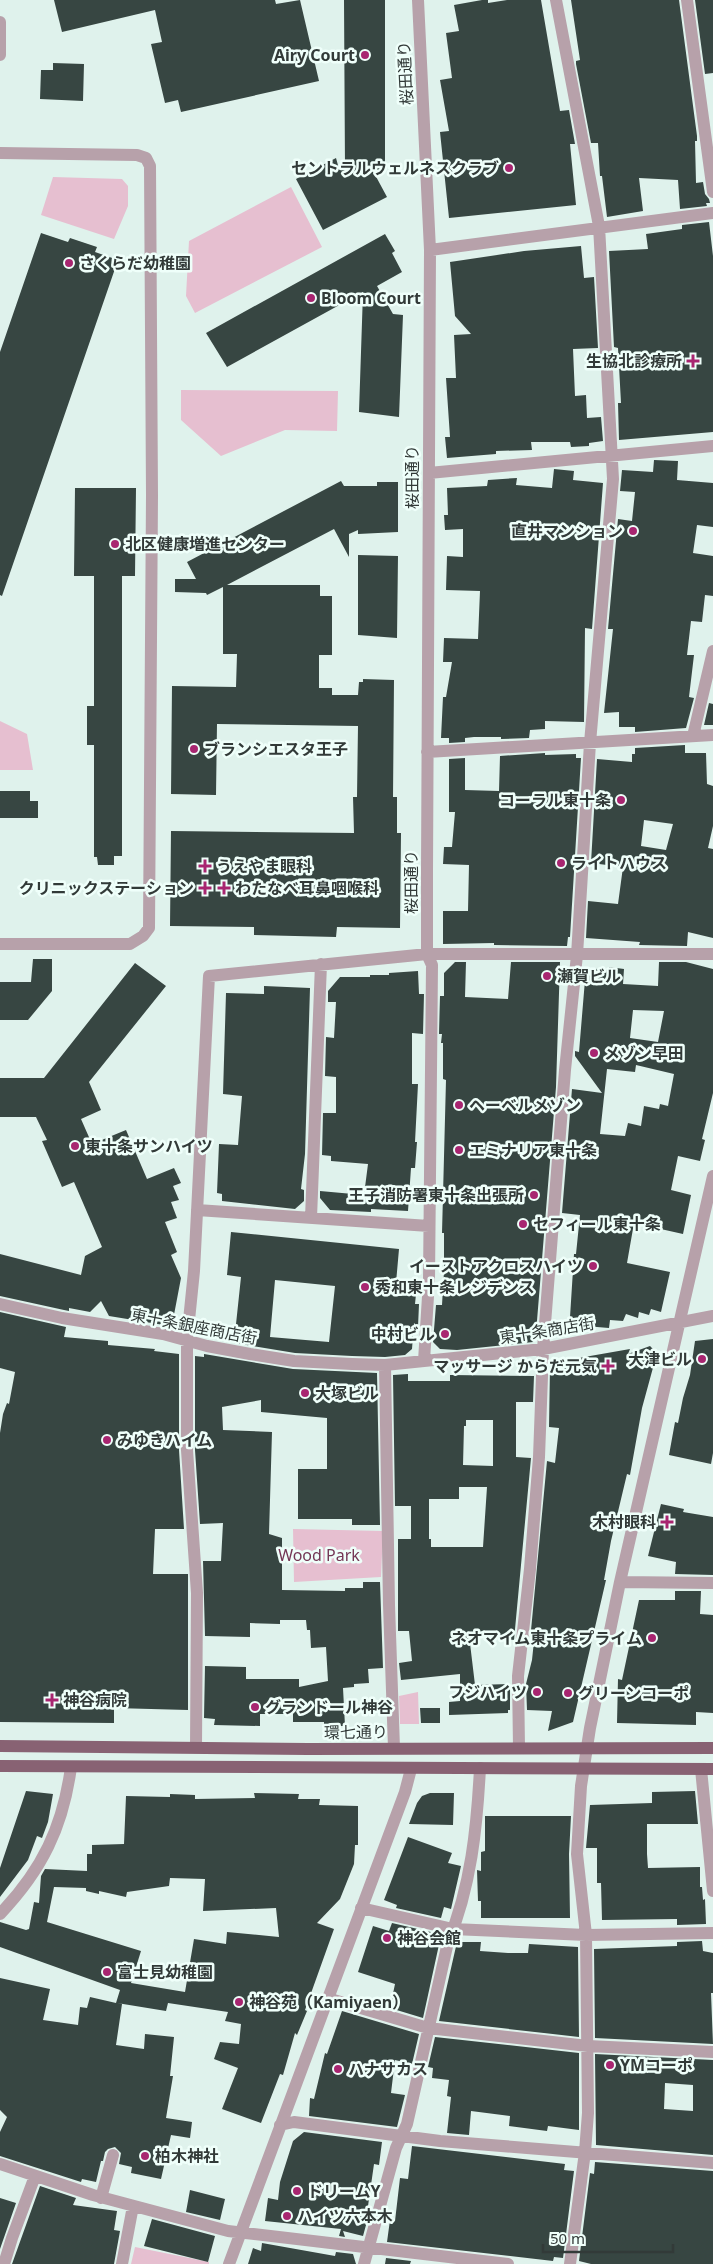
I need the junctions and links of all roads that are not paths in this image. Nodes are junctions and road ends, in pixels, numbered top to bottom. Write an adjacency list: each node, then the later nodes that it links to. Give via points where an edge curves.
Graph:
1 (418, 0): 10 (street, 桜田通り)
2 (556, 0): 9 (street)
3 (687, 0): 7 (street)
4 (0, 22): 5 (street)
5 (0, 55)
6 (0, 154): 19 (street, via 137,156 146,158 150,166 152,495 149,928 130,944)
7 (713, 192)
8 (713, 213): 9 (street)
9 (599, 226): 10 (street); 12 (street)
10 (430, 250): 13 (street, 桜田通り)
11 (713, 446): 12 (street)
12 (611, 457): 13 (street); 17 (street, via 613,479)
13 (429, 473): 18 (street, 桜田通り)
14 (713, 651): 16 (street)
15 (713, 735): 16 (street)
16 (694, 736): 17 (street)
17 (590, 743): 18 (street); 22 (street)
18 (426, 752): 20 (street, 桜田通り)
19 (0, 944)
20 (427, 954): 22 (street); 23 (street); 27 (street, 桜田通り, via 432,965)
21 (713, 954): 22 (street)
22 (577, 955): 32 (street)
23 (321, 964): 25 (street, via 209,976); 26 (street)
24 (713, 1176): 30 (street)
25 (198, 1210): 26 (street); 31 (street)
26 (311, 1218): 27 (street)
27 (429, 1226): 33 (street, 桜田通り)
28 (0, 1304): 31 (street, 東十条銀座商店街)
29 (713, 1316): 30 (street, 東十条商店街)
30 (680, 1323): 32 (street, 東十条商店街); 35 (street)
31 (186, 1340): 34 (street, 東十条銀座商店街, via 294,1361); 38 (street, via 187,1450 197,1592)
32 (543, 1349): 33 (street, 東十条商店街); 41 (street, via 530,1569 518,1676)
33 (424, 1361): 34 (street, 東十条商店街)
34 (384, 1365): 40 (street)
35 (620, 1582): 36 (street); 39 (street)
36 (713, 1583)
37 (4, 1744): 38 (main road, 環七通り)
38 (196, 1747): 40 (main road, 環七通り)
39 (587, 1747): 41 (main road, 環七通り); 42 (main road, 環七通り); 46 (street)
40 (394, 1748): 41 (main road, 環七通り)
41 (519, 1748)
42 (713, 1748)
43 (0, 1766): 44 (main road)
44 (71, 1767): 47 (main road); 51 (street, via 58,1826 22,1891)
45 (480, 1768): 46 (main road); 47 (main road); 52 (street, via 475,1840)
46 (584, 1768): 48 (main road); 54 (street, via 577,1854)
47 (411, 1769): 50 (street)
48 (707, 1769): 49 (street)
49 (713, 1891)
50 (361, 1908): 52 (street); 55 (street)
51 (0, 1914)
52 (454, 1929): 54 (street); 56 (street, via 448,1942)
53 (713, 1933): 54 (street)
54 (586, 1935): 57 (street)
55 (327, 1998): 56 (street); 59 (street)
56 (428, 2028): 57 (street); 60 (street)
57 (588, 2046): 58 (street); 61 (street)
58 (713, 2052)
59 (280, 2125): 60 (street, via 294,2122); 68 (street)
60 (403, 2137): 61 (street); 69 (street, via 396,2148)
61 (585, 2152): 63 (street); 75 (street)
62 (112, 2155): 66 (street)
63 (713, 2163)
64 (0, 2164): 65 (street)
65 (35, 2176): 66 (street); 70 (street)
66 (102, 2198): 67 (street)
67 (133, 2206): 68 (street); 71 (street)
68 (239, 2232): 69 (street); 72 (street)
69 (368, 2248): 73 (street); 74 (street)
70 (4, 2264)
71 (122, 2264)
72 (228, 2264)
73 (364, 2264)
74 (508, 2264)
75 (570, 2264)

